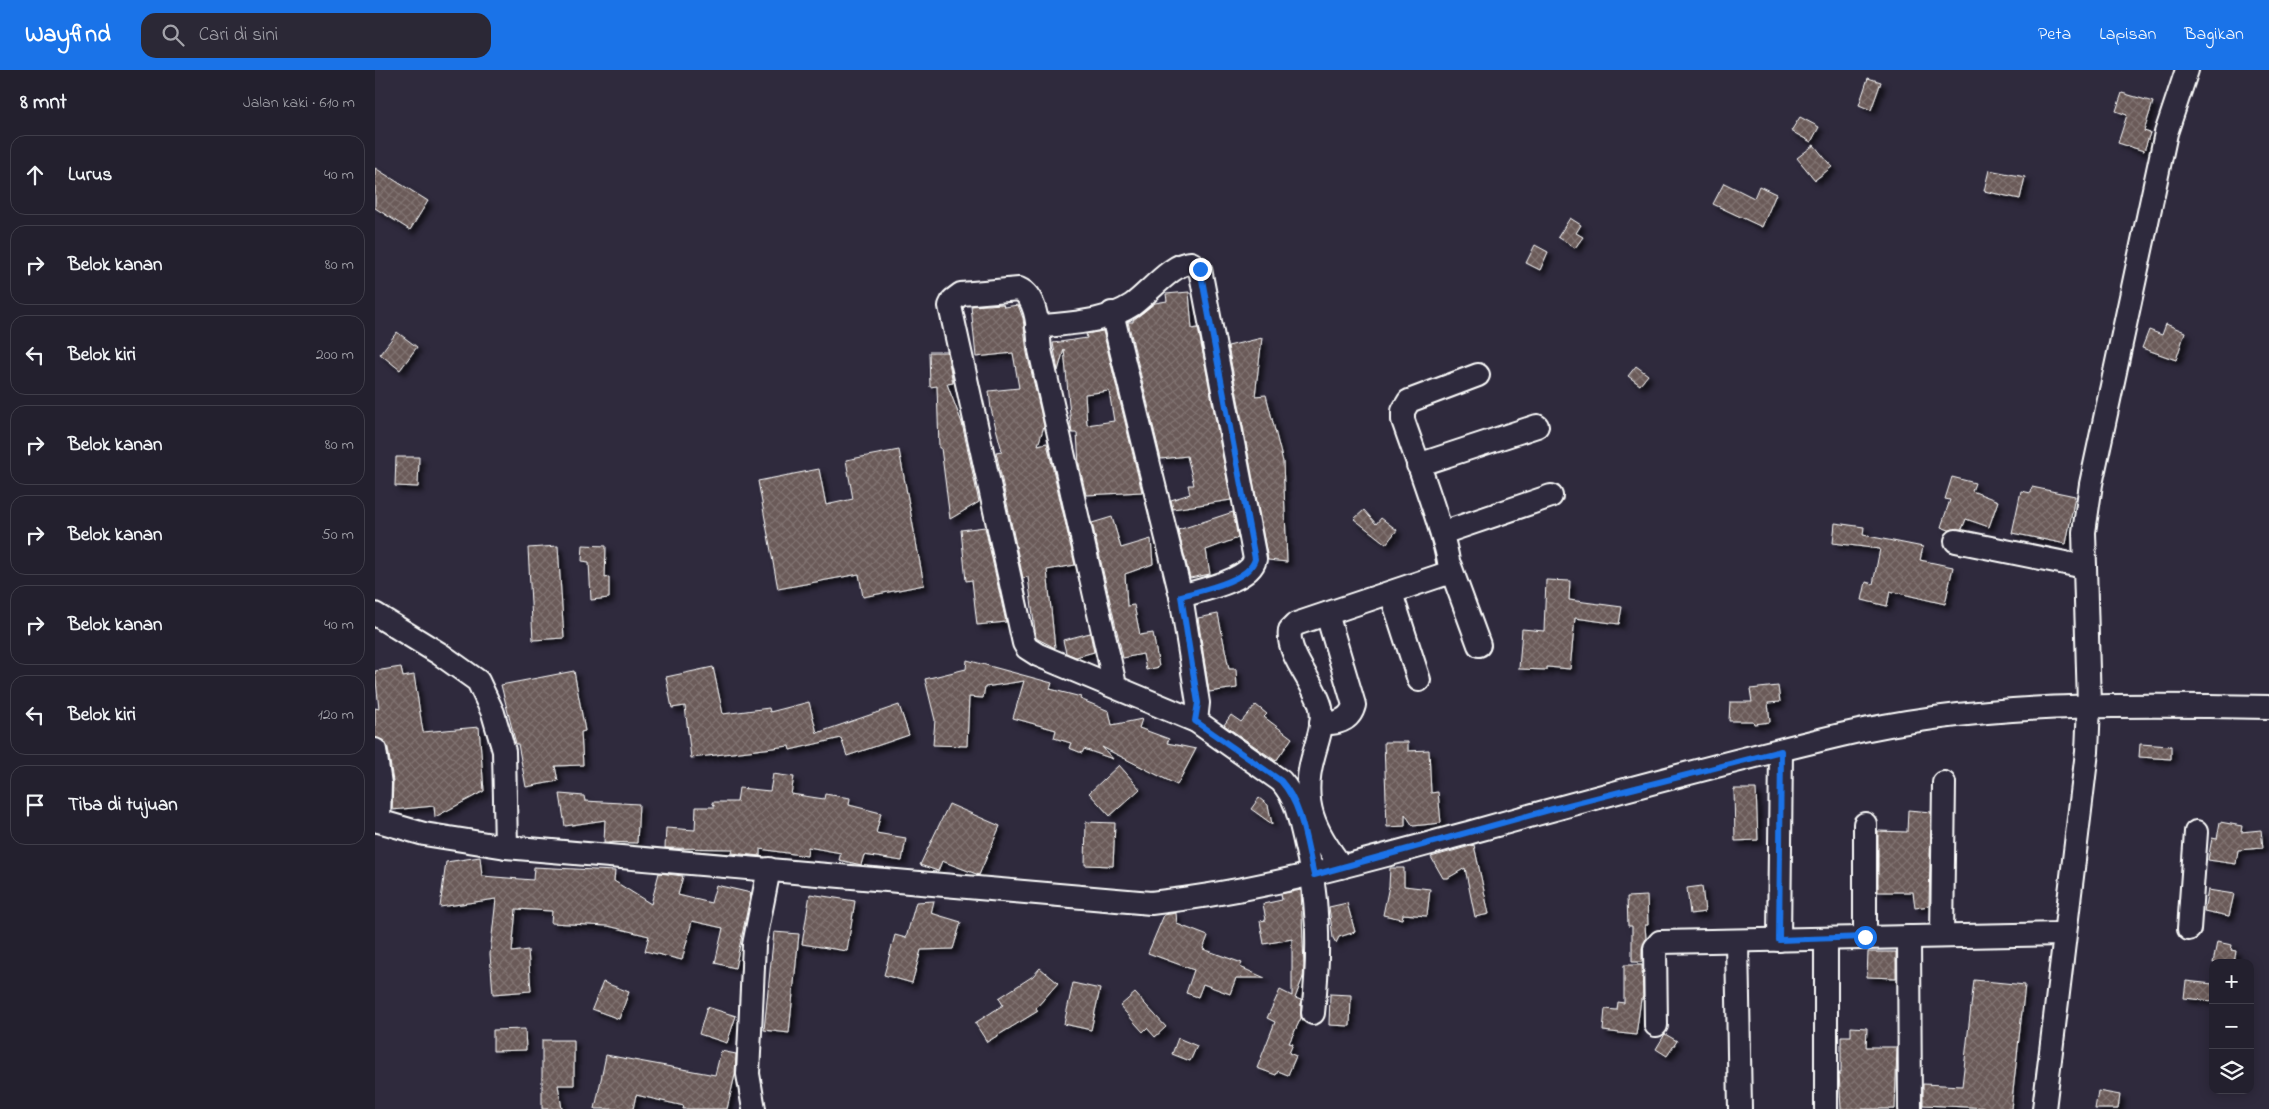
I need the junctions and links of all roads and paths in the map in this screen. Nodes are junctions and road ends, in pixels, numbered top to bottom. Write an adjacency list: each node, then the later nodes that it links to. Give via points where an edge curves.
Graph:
1 (2187, 70): 11 (street, via 2165,132 2091,484 2084,532)
2 (1112, 313): 3 (street, via 1087,322); 13 (street); 13 (street, via 1131,306 1180,265 1187,262 1195,264 1202,272 1255,559 1243,575)
3 (1037, 327): 18 (street); 18 (street, via 1032,302 1019,289 961,294 951,306 1027,648)
4 (1478, 375): 6 (street, via 1409,401 1405,407 1403,420)
5 (1537, 426): 6 (street)
6 (1418, 465): 8 (street)
7 (1551, 496): 8 (street)
8 (1442, 533): 10 (street)
9 (1956, 541): 11 (street)
10 (1450, 566): 12 (street, via 1445,575); 16 (street)
11 (2085, 567): 19 (street)
12 (1391, 593): 15 (street); 17 (street)
13 (1181, 596): 21 (street, via 1198,703)
14 (375, 614): 29 (street, via 478,681 493,713 504,751)
15 (1327, 614): 22 (street, via 1354,706 1349,717); 22 (street, via 1296,624 1289,634 1319,703)
16 (1479, 645)
17 (1419, 680)
18 (1115, 685): 21 (street)
19 (2089, 705): 20 (street); 24 (street, via 1941,718 1843,734); 34 (street, via 2087,752)
20 (2269, 707)
21 (1195, 721): 32 (street, via 1281,781 1289,790 1296,801)
22 (1321, 723): 30 (street, via 1308,795 1319,835)
23 (375, 750): 26 (street, via 380,784)
24 (1781, 751): 30 (street); 39 (street)
25 (1944, 783): 35 (street)
26 (377, 821): 29 (street, via 425,834)
27 (1865, 824): 36 (street)
28 (2196, 832): 33 (street)
29 (506, 847): 31 (street)
30 (1342, 867): 32 (street)
31 (769, 869): 32 (street, via 1151,903 1221,895); 43 (street, via 753,946 748,1074)
32 (1314, 875): 41 (street, via 1318,913)
33 (2189, 929)
34 (2064, 934): 35 (street); 47 (street)
35 (1942, 936): 37 (street)
36 (1865, 937): 37 (street); 38 (street)
37 (1909, 937): 46 (street)
38 (1826, 939): 39 (street); 45 (street)
39 (1779, 940): 40 (street)
40 (1737, 941): 42 (street, via 1658,943 1655,948); 44 (street)
41 (1313, 1013)
42 (1656, 1026)
43 (754, 1109)
44 (1740, 1109)
45 (1826, 1109)
46 (1910, 1109)
47 (2044, 1109)

